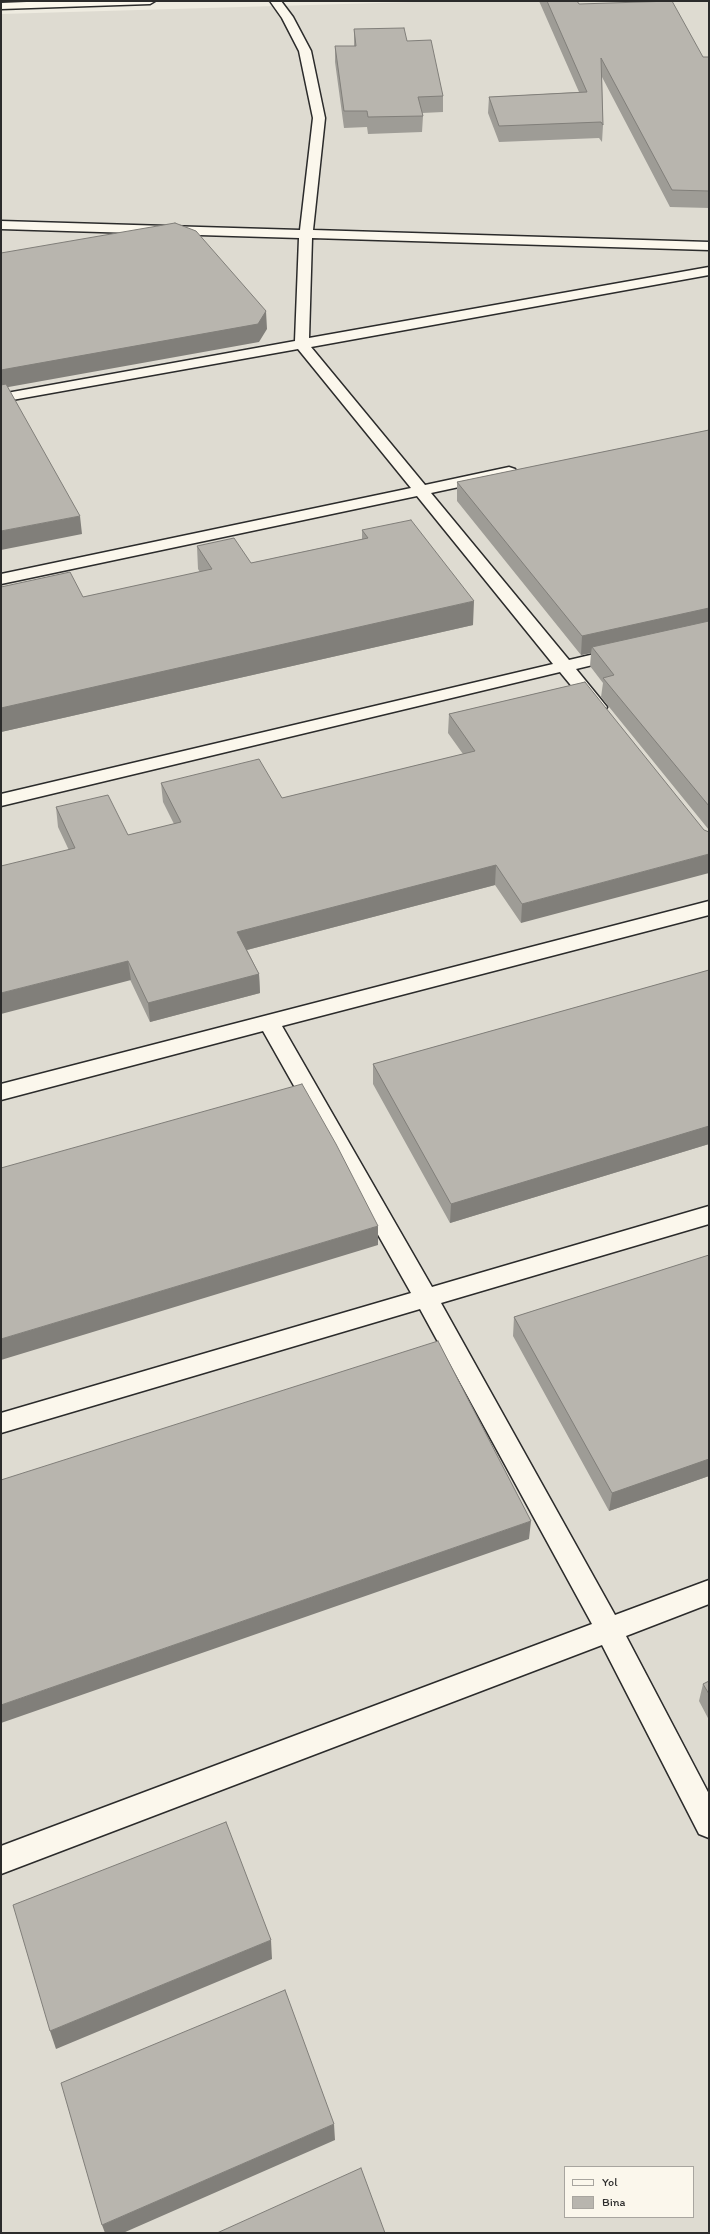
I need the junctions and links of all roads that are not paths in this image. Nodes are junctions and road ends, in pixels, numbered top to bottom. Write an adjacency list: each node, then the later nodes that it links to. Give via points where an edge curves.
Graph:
1 (150, 1): 3 (street)
2 (275, 1): 5 (street, via 287,17 305,51 319,118)
3 (1, 6)
4 (1, 225): 5 (street)
5 (306, 234): 6 (street); 8 (street)
6 (709, 246)
7 (709, 270): 8 (street)
8 (302, 345): 9 (street); 11 (street)
9 (1, 398)
10 (522, 469): 11 (street)
11 (421, 489): 12 (street); 14 (street)
12 (1, 579)
13 (633, 650): 14 (street)
14 (565, 665): 15 (street); 16 (street)
15 (610, 721)
16 (1, 800)
17 (709, 908): 18 (street)
18 (269, 1022): 19 (street); 21 (street)
19 (1, 1092)
20 (709, 1215): 21 (street)
21 (426, 1298): 22 (street); 24 (street)
22 (1, 1422)
23 (709, 1592): 24 (street)
24 (609, 1630): 25 (street); 26 (street)
25 (709, 1824)
26 (1, 1860)

